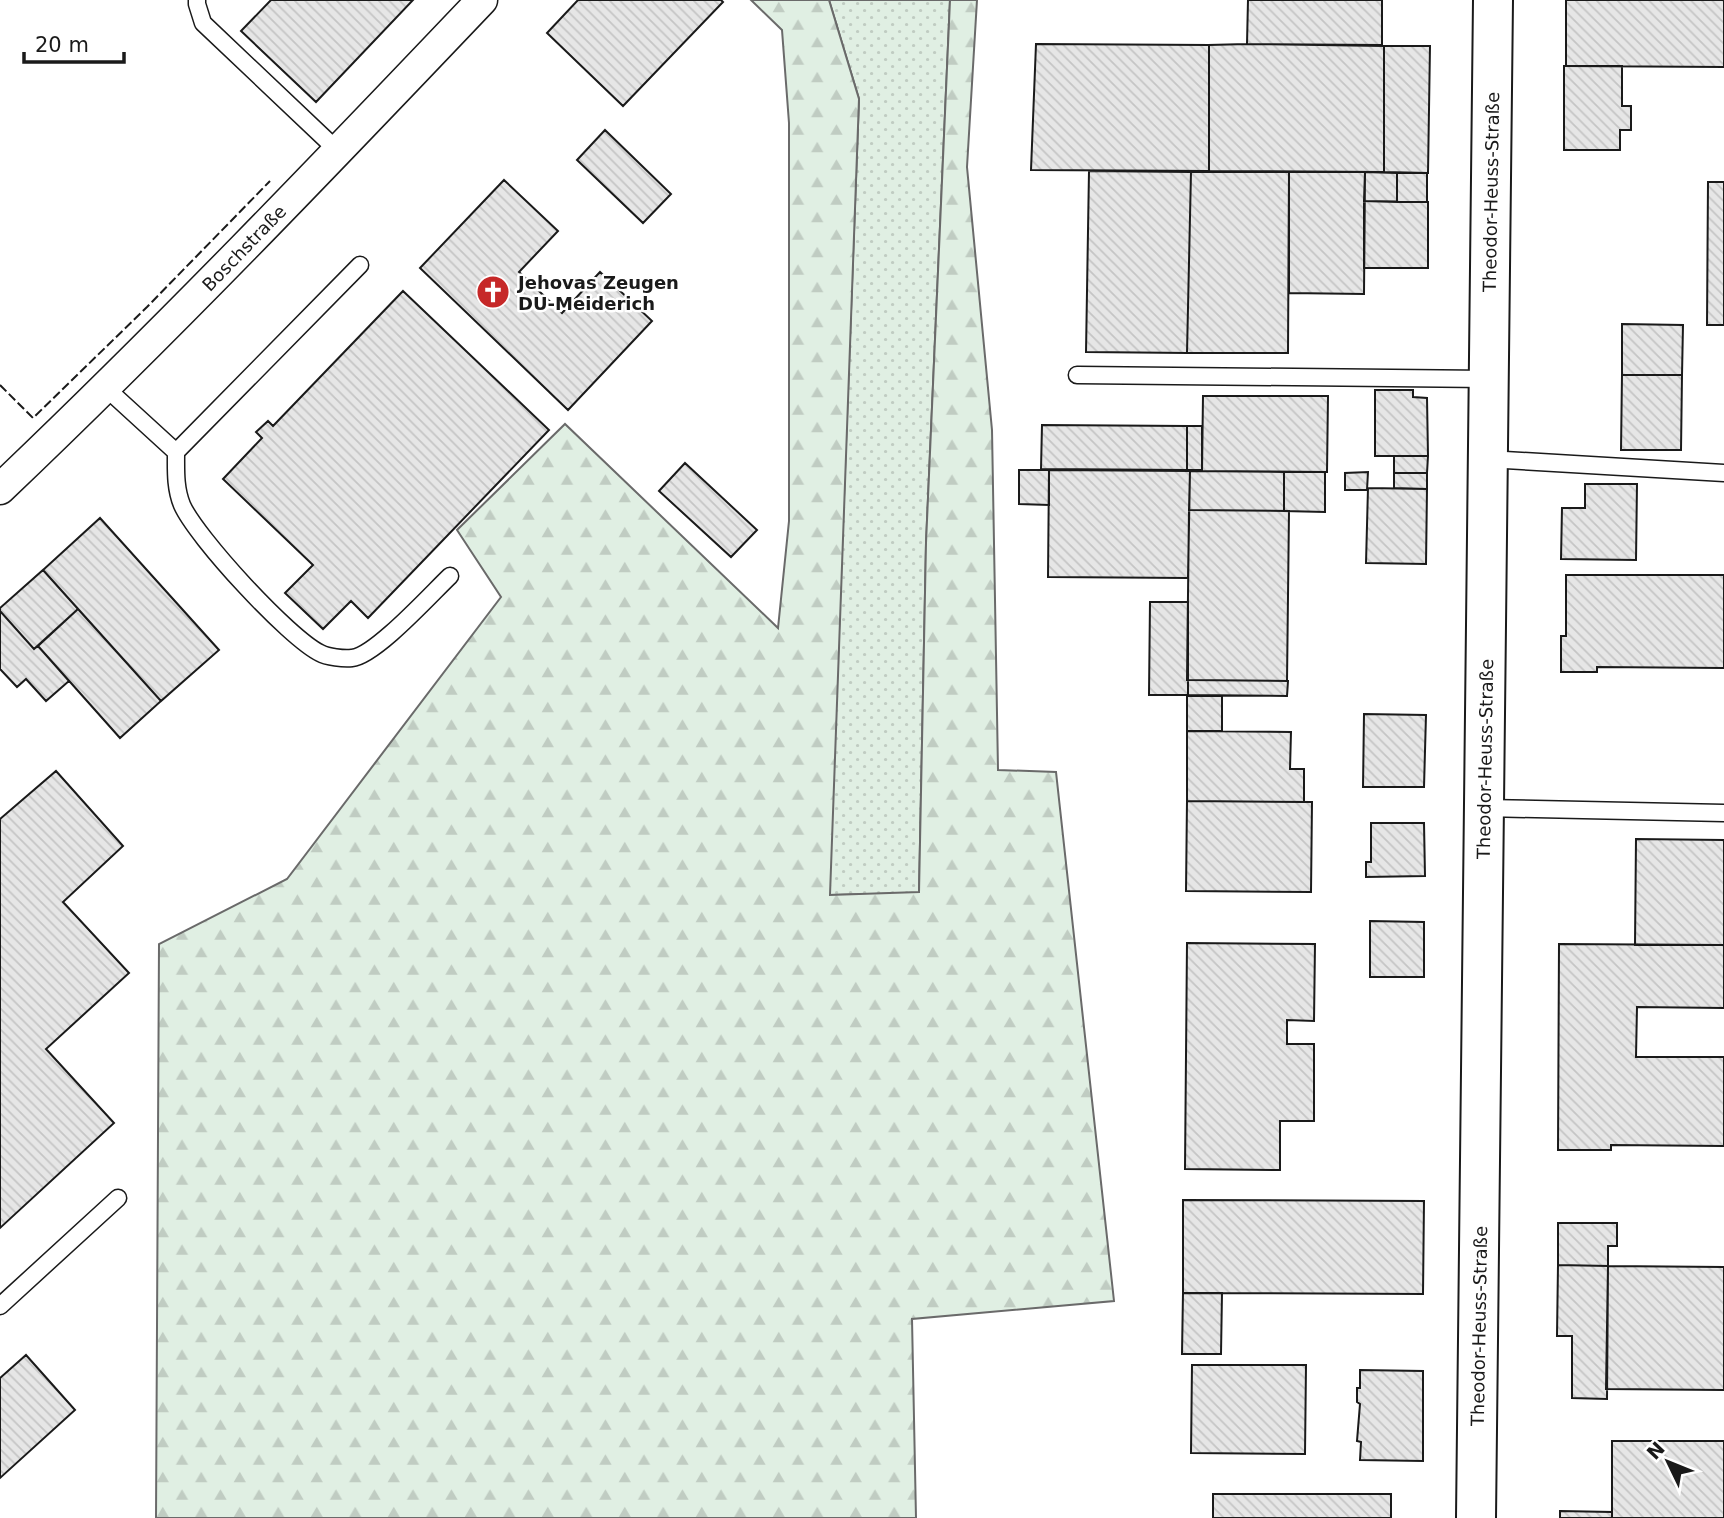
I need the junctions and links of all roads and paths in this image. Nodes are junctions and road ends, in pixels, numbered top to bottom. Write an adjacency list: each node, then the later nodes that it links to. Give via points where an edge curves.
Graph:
1 (197, 0): 4 (lane, via 203,23)
2 (482, 0): 4 (street, Boschstraße)
3 (1493, 0): 7 (street, Theodor-Heuss-Straße)
4 (338, 151): 8 (street, Boschstraße)
5 (360, 265): 9 (lane)
6 (1077, 375): 7 (lane)
7 (1489, 379): 10 (street, Theodor-Heuss-Straße)
8 (106, 388): 9 (lane); 12 (street, Boschstraße)
9 (176, 452): 13 (lane, via 182,505 204,539 283,625 321,654 353,658 383,641)
10 (1488, 459): 11 (lane); 14 (street, Theodor-Heuss-Straße)
11 (1724, 472)
12 (0, 489)
13 (450, 576)
14 (1484, 808): 15 (lane); 18 (street, Theodor-Heuss-Straße)
15 (1724, 813)
16 (118, 1198): 17 (lane)
17 (0, 1306)
18 (1476, 1518)

